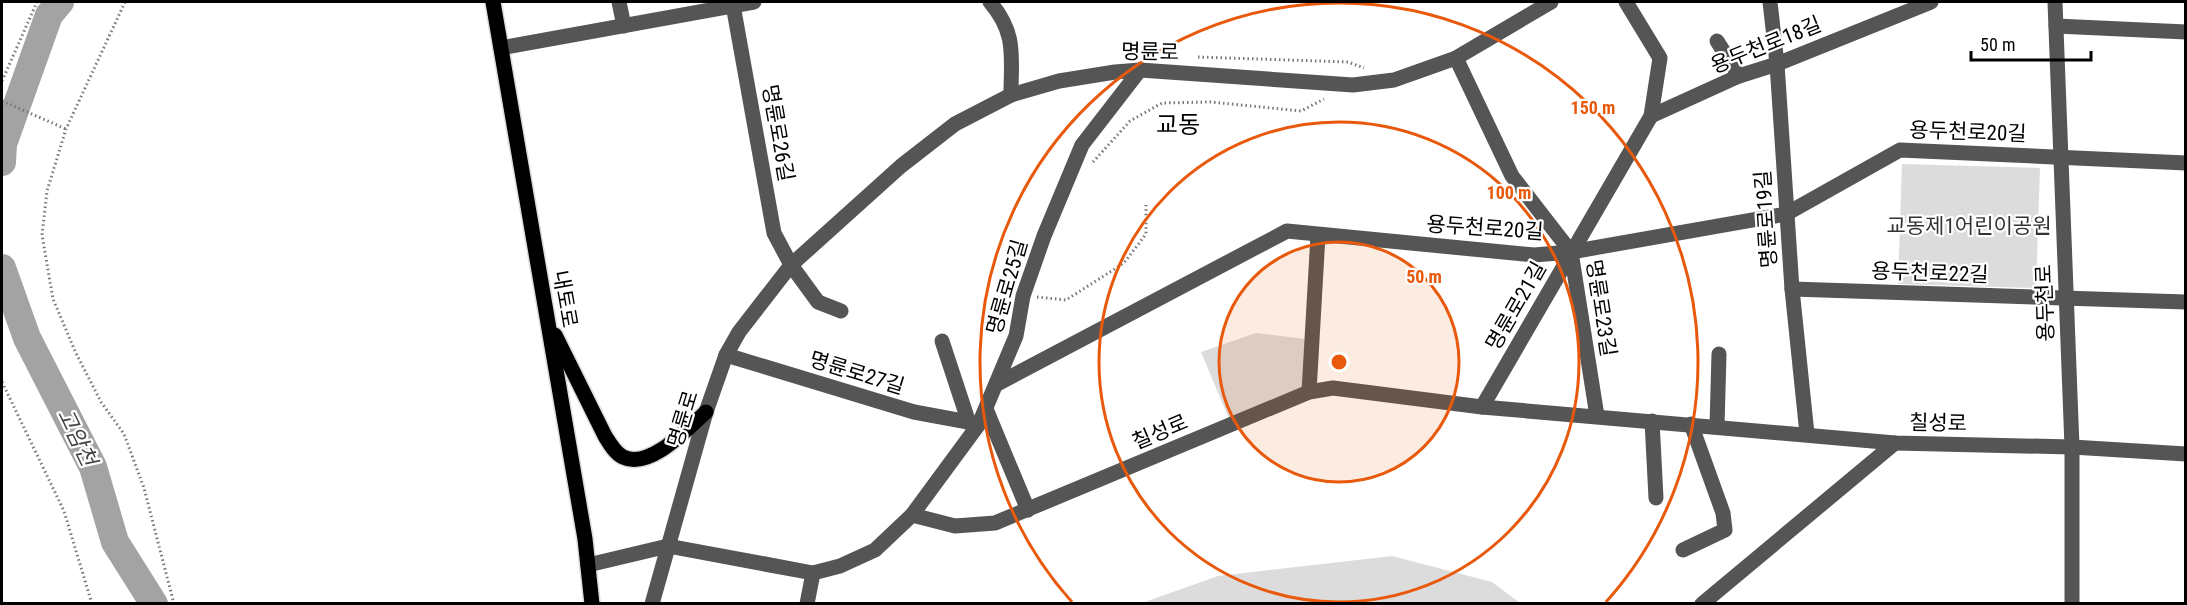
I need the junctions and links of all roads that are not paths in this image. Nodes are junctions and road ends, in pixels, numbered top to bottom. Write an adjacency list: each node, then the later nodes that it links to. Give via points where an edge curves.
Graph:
1 (493, 2): 16 (main road, 내토로)
2 (620, 2): 12 (street)
3 (754, 2): 10 (street)
4 (990, 2): 21 (street, via 1010,35)
5 (1551, 2): 17 (street, 명륜로)
6 (1626, 2): 22 (street, 명륜로21길, via 1660,58)
7 (1770, 2): 18 (street, 명륜로19길)
8 (1931, 2): 11 (street, 용두천로18길)
9 (2055, 2): 13 (street, 용두천로)
10 (733, 5): 12 (street); 28 (street, 명륜로26길, via 774,233)
11 (1908, 5): 18 (street, 용두천로18길)
12 (624, 26): 16 (street)
13 (2056, 26): 14 (street); 23 (street, 용두천로)
14 (2186, 32)
15 (1717, 41): 20 (street)
16 (501, 48): 33 (main road, 내토로)
17 (1456, 58): 19 (street, 명륜로, via 1394,80 1353,85); 27 (street, 명륜로23길, via 1512,176)
18 (1777, 64): 20 (street, 용두천로18길); 25 (street, 명륜로19길)
19 (1140, 70): 21 (street, 명륜로, via 1059,81); 37 (street, 명륜로25길, via 1082,145 1044,236 1023,296 1016,336)
20 (1739, 76): 22 (street, 용두천로18길)
21 (1011, 95): 28 (street, 명륜로, via 955,124 930,142)
22 (1651, 116): 27 (street, 명륜로21길)
23 (2061, 157): 24 (street, 용두천로20길); 25 (street, 용두천로20길, via 1900,150); 30 (street, 용두천로)
24 (2186, 163)
25 (1786, 214): 27 (street, 용두천로20길); 29 (street, 명륜로19길)
26 (1318, 235): 27 (street, 용두천로20길, via 1534,255); 37 (street, 용두천로20길, via 1287,231); 38 (street)
27 (1571, 252): 39 (street, 명륜로21길); 42 (street, 명륜로23길)
28 (791, 265): 32 (street, via 818,302); 36 (street, 명륜로)
29 (1792, 289): 30 (street, 용두천로22길); 47 (street, 명륜로19길)
30 (2066, 299): 31 (street, 용두천로22길); 49 (street, 용두천로)
31 (2186, 302)
32 (841, 311)
33 (547, 317): 41 (main road, via 605,436 622,457 644,458 664,449); 56 (main road, 내토로)
34 (942, 341): 44 (street)
35 (1719, 354): 46 (street)
36 (726, 355): 41 (street, 명륜로); 44 (street, 명륜로27길, via 914,412)
37 (997, 384): 40 (street, 명륜로25길)
38 (1309, 392): 39 (street, 칠성로, via 1333,388); 52 (street, 칠성로)
39 (1482, 407): 42 (street, 칠성로)
40 (986, 409): 44 (street, 명륜로25길); 52 (street)
41 (706, 412): 54 (street, 명륜로)
42 (1597, 416): 43 (street, 칠성로)
43 (1652, 421): 45 (street, 칠성로); 51 (street)
44 (974, 424): 53 (street, 명륜로25길)
45 (1691, 424): 46 (street, 칠성로); 55 (street, via 1723,513 1725,530)
46 (1717, 426): 47 (street, 칠성로)
47 (1807, 434): 48 (street, 칠성로)
48 (1895, 443): 49 (street, 칠성로); 61 (street)
49 (2072, 447): 50 (street, 칠성로); 62 (street, 용두천로)
50 (2186, 454)
51 (1656, 498)
52 (1028, 510): 53 (street, 칠성로, via 977,526 955,526)
53 (912, 515): 57 (street, via 876,550)
54 (668, 546): 56 (street); 57 (street); 59 (street, 명륜로)
55 (1683, 550)
56 (588, 566): 58 (main road, 내토로)
57 (813, 573): 60 (street)
58 (592, 603)
59 (652, 603)
60 (807, 603)
61 (1702, 603)
62 (2072, 603)

